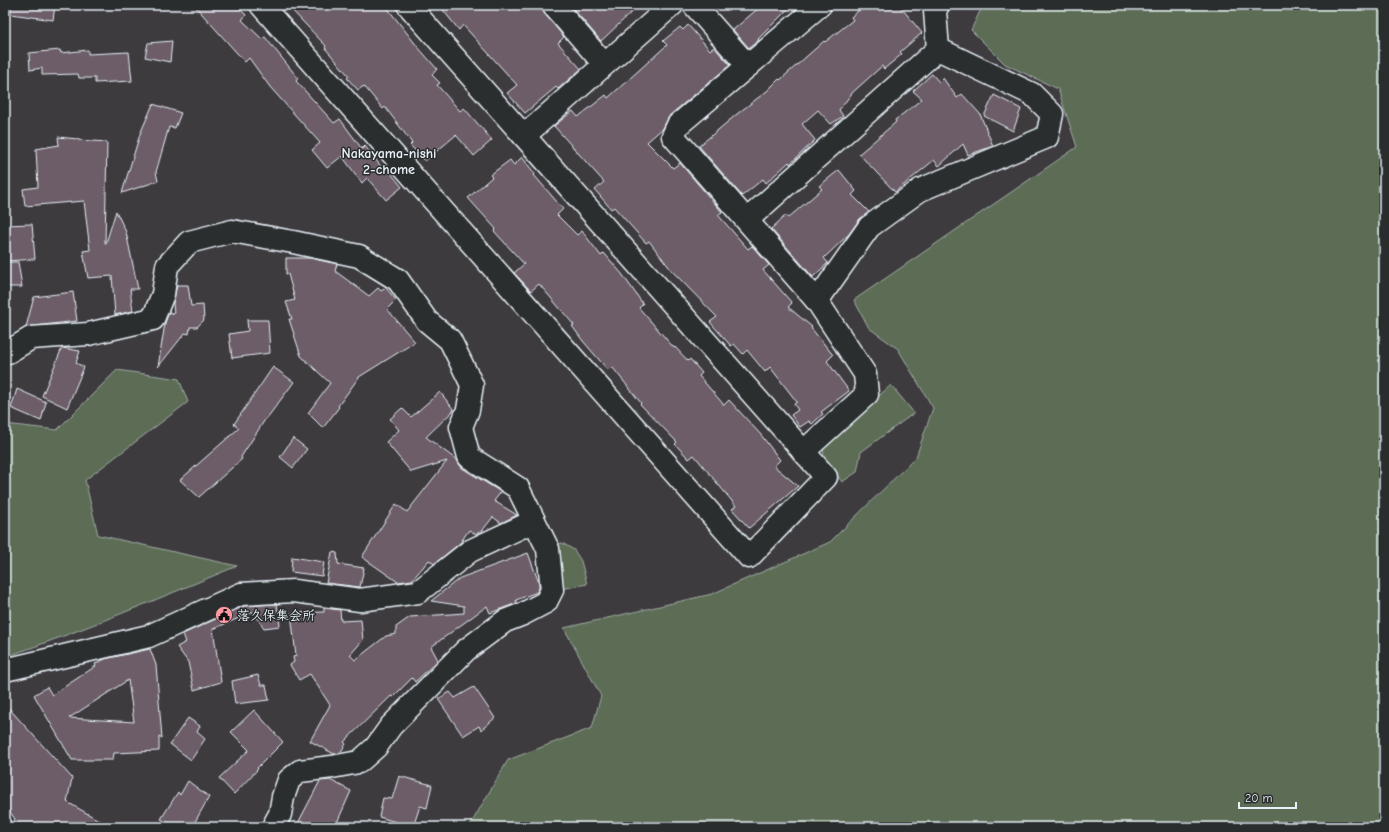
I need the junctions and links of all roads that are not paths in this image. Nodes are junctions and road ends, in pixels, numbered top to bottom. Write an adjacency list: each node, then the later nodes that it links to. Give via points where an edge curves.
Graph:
1 (262, 5): 15 (street, via 749,557 826,477)
2 (408, 5): 11 (street)
3 (553, 5): 9 (street)
4 (672, 5): 9 (street)
5 (694, 5): 10 (street)
6 (820, 5): 10 (street)
7 (938, 5): 8 (street, via 935,11)
8 (938, 49): 12 (street); 13 (street, via 1032,94 1052,114 1047,137 920,190 869,227)
9 (604, 64): 11 (street)
10 (748, 66): 12 (street, via 678,125 673,136)
11 (524, 136): 15 (street)
12 (747, 220): 13 (street)
13 (817, 301): 15 (street, via 866,374 867,394)
14 (5, 352): 16 (street, via 31,338 88,334 153,319 163,294 167,266 189,242 232,231 358,256 398,280 427,321 450,340 472,385 468,410 461,427 469,457 518,488)
15 (803, 452)
16 (534, 521): 17 (street, via 470,552 418,592 360,600 294,590 240,594 149,636); 18 (street, via 548,549 552,590 546,602 505,621 466,650 359,762 300,771 289,780 280,814)
17 (5, 670)
18 (273, 827)

